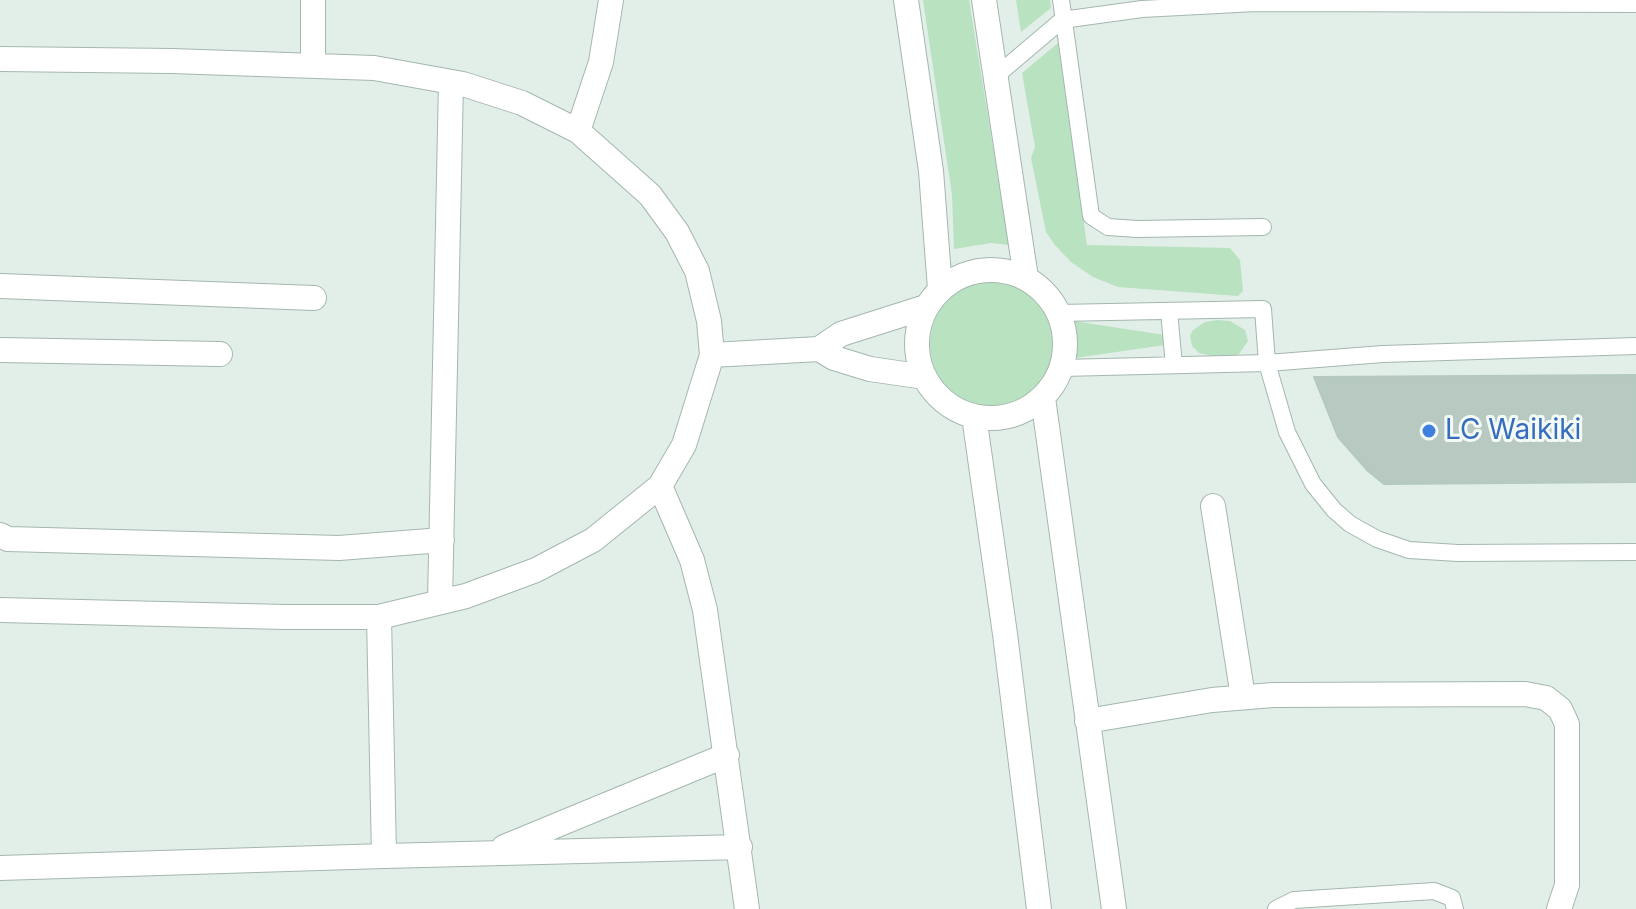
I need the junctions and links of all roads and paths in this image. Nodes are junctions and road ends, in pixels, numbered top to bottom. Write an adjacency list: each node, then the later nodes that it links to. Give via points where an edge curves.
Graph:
1 (313, 0): 9 (street)
2 (611, 0): 12 (street, via 601,62)
3 (906, 0): 17 (street, via 931,171)
4 (984, 0): 10 (street)
5 (1061, 0): 7 (lane)
6 (1636, 4): 7 (lane, via 1256,3)
7 (1062, 20): 10 (lane); 13 (lane, via 1091,216 1108,227 1137,229)
8 (0, 59): 9 (street)
9 (313, 65): 11 (street, via 374,68)
10 (996, 76): 14 (street)
11 (451, 82): 12 (street, via 522,103); 34 (street)
12 (578, 131): 24 (street, via 650,195 677,232 697,271)
13 (1263, 227)
14 (1026, 278): 17 (street, via 997,269 967,273); 19 (street)
15 (0, 286): 16 (street)
16 (314, 298)
17 (933, 298): 21 (street, via 841,334); 28 (street, via 918,330 917,354)
18 (1169, 312): 19 (lane); 25 (lane, via 1263,309); 26 (lane)
19 (1059, 313): 27 (street, via 1066,340)
20 (1636, 346): 25 (lane)
21 (819, 349): 24 (street); 28 (street, via 870,369)
22 (0, 350): 23 (street)
23 (220, 354)
24 (712, 355): 31 (street, via 684,445)
25 (1267, 363): 26 (lane); 35 (lane, via 1287,432 1313,484 1350,524 1377,539 1409,550 1458,553)
26 (1174, 365): 27 (lane)
27 (1062, 368): 29 (street)
28 (925, 377): 30 (street, via 945,402)
29 (1043, 398): 30 (street, via 1022,412); 40 (street)
30 (974, 416): 47 (street)
31 (660, 486): 36 (street, via 593,540 536,570); 41 (street, via 692,560 705,610)
32 (1213, 506): 39 (street)
33 (0, 535): 34 (street, via 339,548)
34 (442, 540): 36 (street)
35 (1636, 552)
36 (440, 602): 38 (street)
37 (0, 610): 38 (street)
38 (379, 617): 44 (street)
39 (1243, 697): 40 (street); 51 (street, via 1535,694 1555,704 1567,724 1567,885)
40 (1087, 721): 48 (street)
41 (727, 755): 42 (street); 43 (street)
42 (740, 847): 43 (street); 46 (street)
43 (491, 852): 44 (street)
44 (384, 856): 45 (street)
45 (0, 868)
46 (747, 909)
47 (1039, 909)
48 (1114, 909)
49 (1276, 909): 50 (lane, via 1294,900 1434,891 1452,898)
50 (1455, 909)
51 (1559, 909)

